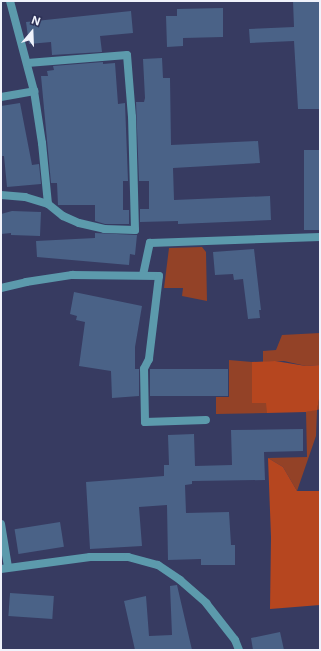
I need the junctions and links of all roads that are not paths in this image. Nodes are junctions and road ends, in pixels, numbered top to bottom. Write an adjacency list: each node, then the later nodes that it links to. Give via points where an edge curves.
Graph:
1 (10, 1): 2 (street)
2 (27, 63): 3 (street); 6 (street, via 127,55 132,117 135,230 104,229 79,223 63,216)
3 (34, 91): 4 (street); 6 (street)
4 (1, 97)
5 (1, 195): 6 (street, via 25,197)
6 (48, 204)
7 (320, 237): 8 (street, via 150,243)
8 (144, 275): 9 (street, via 72,275); 10 (street, via 159,276 149,359 144,369 144,422)
9 (1, 288)
10 (206, 420)
11 (1, 524): 12 (street)
12 (4, 568): 13 (street, via 90,556 128,557 158,566 180,580 206,603 235,640)
13 (239, 650)

